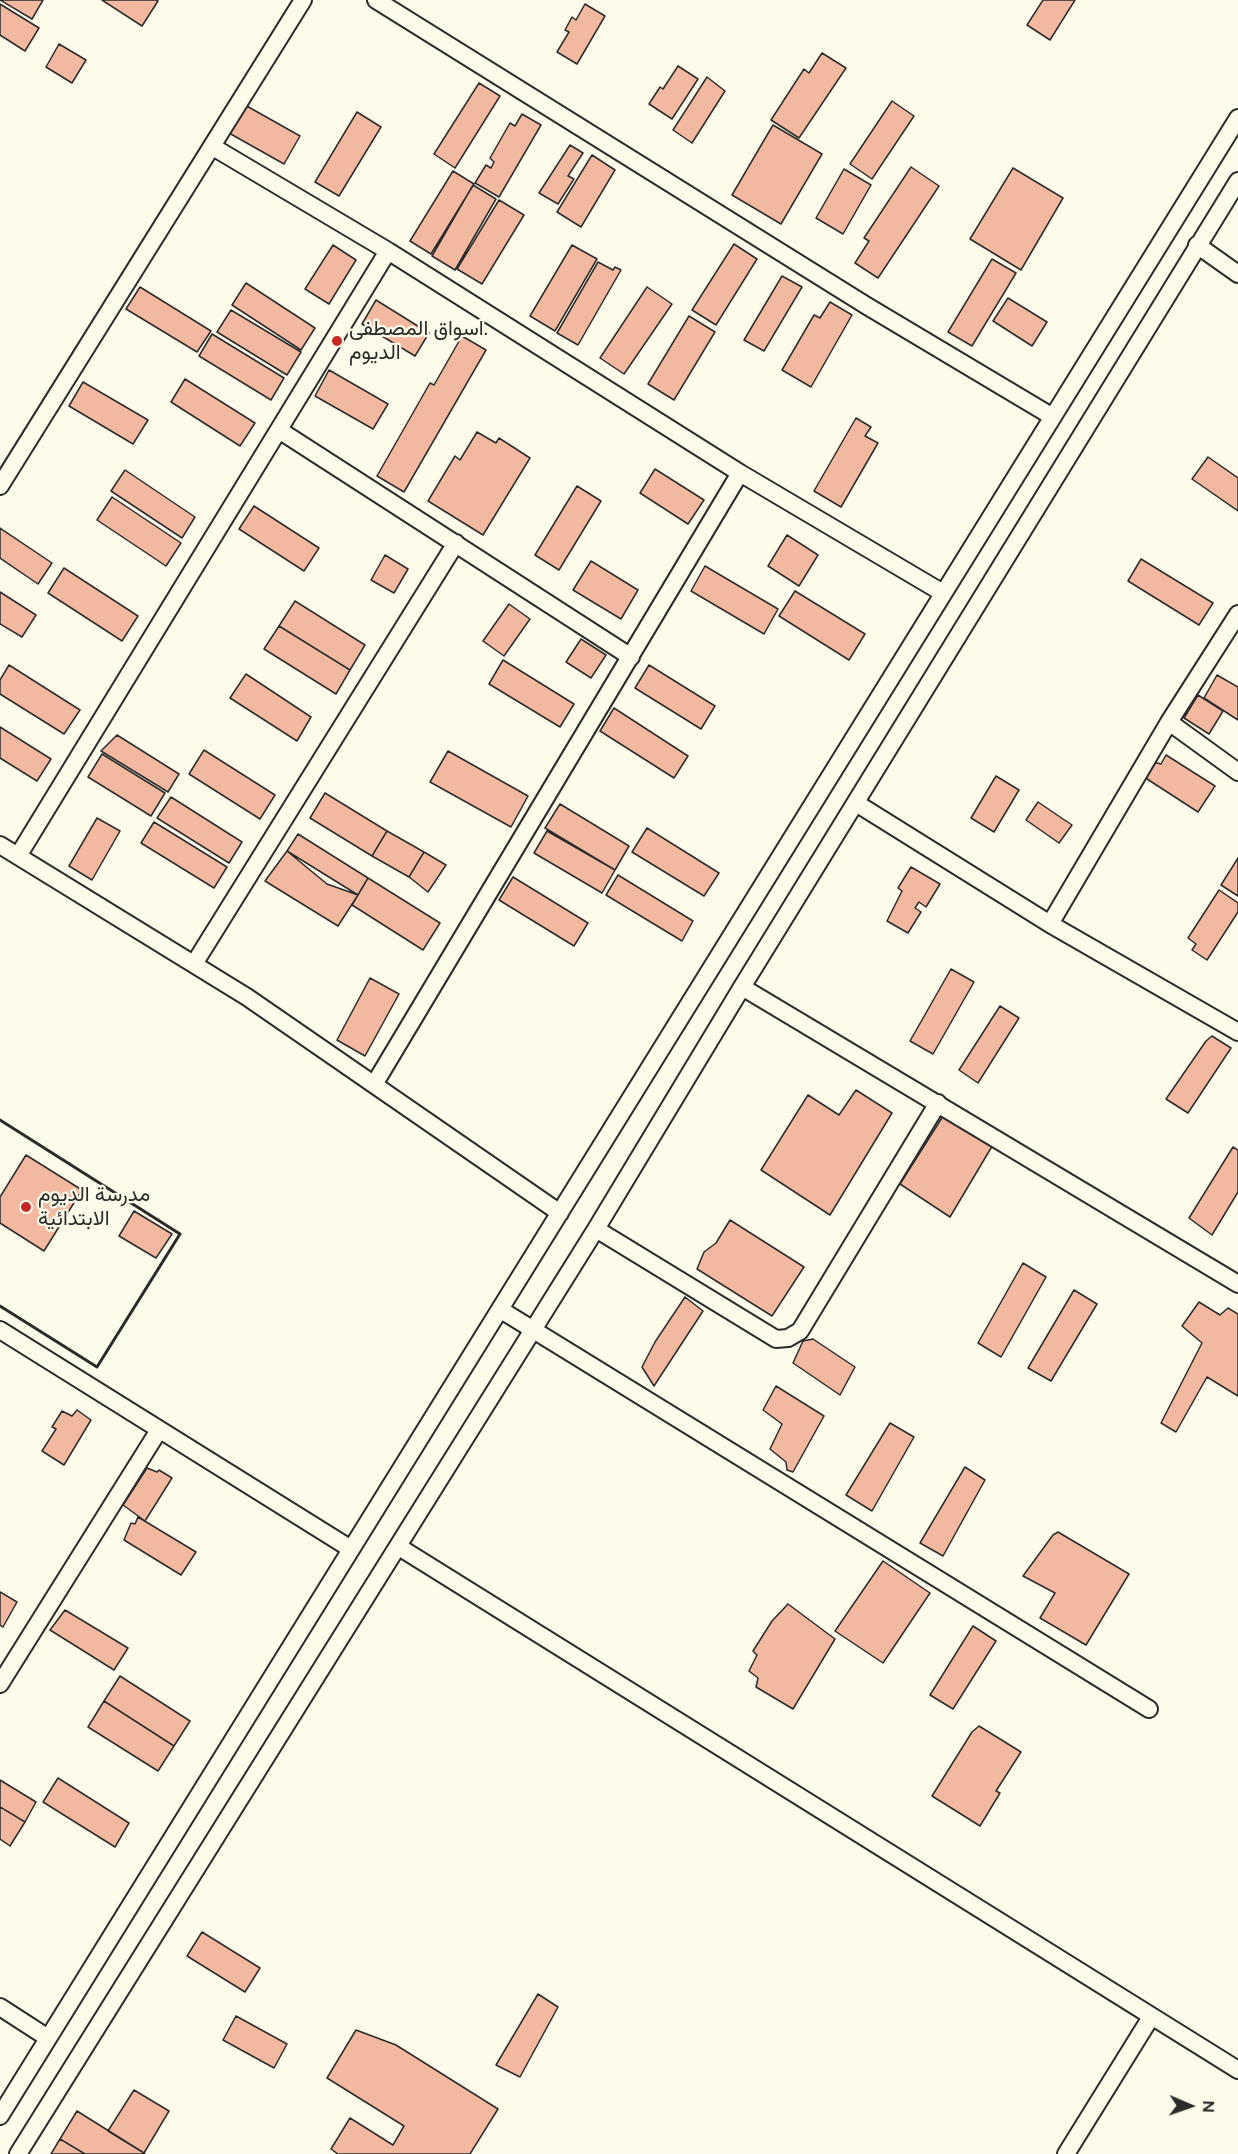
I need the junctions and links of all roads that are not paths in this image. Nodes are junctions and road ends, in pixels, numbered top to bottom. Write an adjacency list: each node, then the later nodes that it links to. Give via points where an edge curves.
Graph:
1 (303, 0): 4 (street)
2 (376, 0): 9 (street, via 867,306)
3 (1238, 118): 9 (street)
4 (213, 147): 7 (street); 12 (street)
5 (1238, 182): 6 (street)
6 (1197, 245): 8 (street); 19 (street)
7 (388, 251): 10 (street); 11 (street)
8 (1238, 274)
9 (1053, 417): 14 (street)
10 (279, 430): 13 (street); 21 (street)
11 (740, 473): 14 (street); 16 (street)
12 (0, 486)
13 (456, 543): 16 (street); 23 (street)
14 (943, 593): 28 (street)
15 (1238, 614): 17 (street)
16 (631, 657): 26 (street)
17 (1168, 722): 18 (street); 22 (street)
18 (1238, 772)
19 (856, 803): 22 (street); 24 (street)
20 (0, 845): 21 (street)
21 (18, 856): 23 (street)
22 (1050, 924): 25 (street)
23 (194, 964): 26 (street)
24 (742, 987): 27 (street); 29 (street)
25 (1238, 1032)
26 (375, 1083): 28 (street)
27 (938, 1103): 29 (street, via 800,1331 788,1338 776,1339); 30 (street)
28 (560, 1213): 31 (street)
29 (596, 1229): 33 (street)
30 (1238, 1284)
31 (501, 1310): 33 (street); 36 (street)
32 (0, 1330): 34 (street)
33 (533, 1330): 35 (street); 38 (street)
34 (159, 1430): 36 (street); 37 (street)
35 (399, 1547): 40 (street); 44 (street)
36 (351, 1549): 41 (street)
37 (0, 1684)
38 (1149, 1709)
39 (0, 2007): 41 (street)
40 (1151, 2017): 42 (street); 45 (street)
41 (48, 2038): 43 (street)
42 (1238, 2070)
43 (0, 2116)
44 (18, 2154)
45 (1066, 2154)

